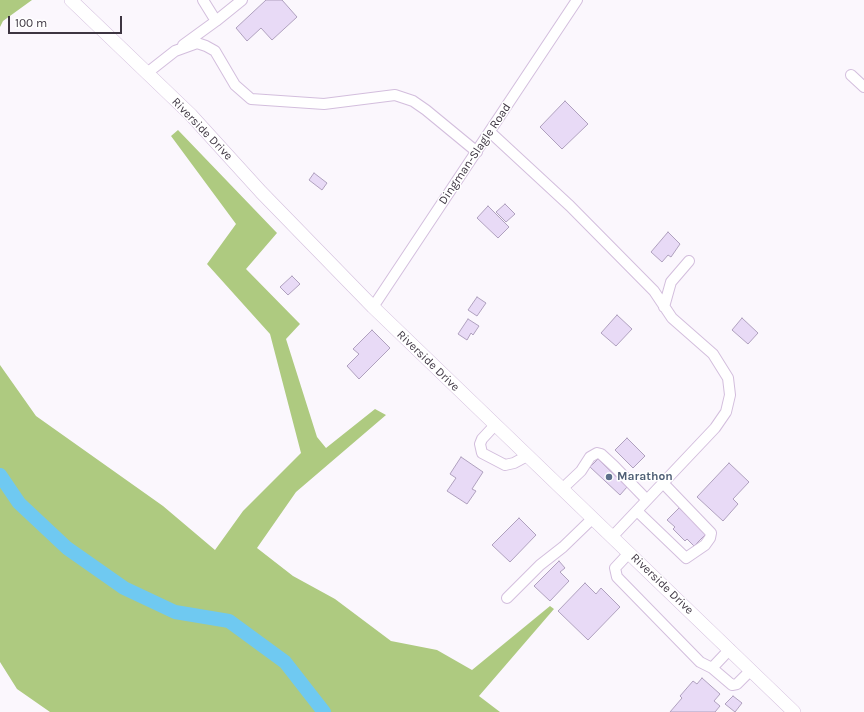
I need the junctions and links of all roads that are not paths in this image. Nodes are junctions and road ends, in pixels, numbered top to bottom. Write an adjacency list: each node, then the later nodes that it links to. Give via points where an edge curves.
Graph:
1 (71, 0): 7 (main road, Riverside Drive)
2 (203, 0): 5 (street)
3 (242, 0): 5 (street)
4 (577, 0): 10 (street, Dingman-Slagle Road)
5 (216, 21): 6 (street)
6 (175, 51): 7 (street); 11 (street, via 196,43 216,51 235,85 251,98 324,104 395,95 413,101)
7 (147, 73): 13 (main road, Riverside Drive, via 191,115 261,192)
8 (850, 75): 9 (street)
9 (864, 87)
10 (490, 132): 11 (street, Dingman-Slagle Road); 14 (street, via 576,212 654,291)
11 (477, 152): 13 (street, Dingman-Slagle Road)
12 (689, 261): 14 (street, via 671,282)
13 (373, 307): 15 (main road, Riverside Drive)
14 (664, 307): 17 (street, via 672,318 713,354 728,378 730,395 726,412 715,428)
15 (495, 425): 16 (main road, Riverside Drive); 16 (street, via 482,439 482,453 506,465)
16 (527, 456): 18 (main road, Riverside Drive)
17 (663, 483): 19 (street); 20 (street, via 711,533 705,545 686,558)
18 (562, 489): 19 (street, via 581,471 590,457 597,453 614,466); 21 (main road, Riverside Drive)
19 (647, 500): 20 (street)
20 (637, 511): 22 (street)
21 (593, 518): 22 (main road, Riverside Drive); 24 (street)
22 (612, 537): 23 (main road, Riverside Drive)
23 (629, 553): 25 (main road, Riverside Drive); 26 (street, via 615,568 617,577 700,662)
24 (507, 598)
25 (730, 649): 26 (street); 27 (main road, Riverside Drive)
26 (712, 668): 27 (street, via 730,684 735,685)
27 (751, 670): 28 (main road, Riverside Drive)
28 (794, 712)

